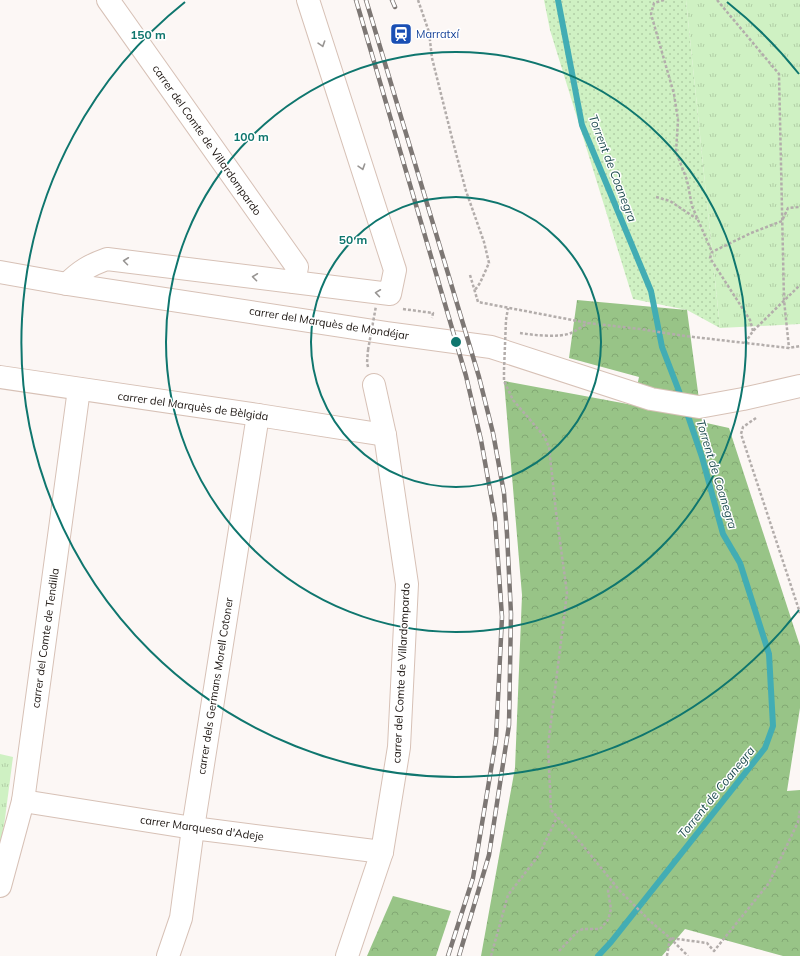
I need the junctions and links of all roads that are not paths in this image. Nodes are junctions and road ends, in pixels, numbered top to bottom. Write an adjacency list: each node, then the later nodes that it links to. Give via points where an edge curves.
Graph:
1 (108, 0): 4 (street, carrer del Comte de Villardompardo, via 297,267)
2 (309, 3): 4 (street, one-way to 4, via 395,270 390,294)
3 (0, 272): 5 (street, carrer del Marquès de Mondéjar)
4 (294, 282): 5 (street, one-way to 5, via 107,258 77,273)
5 (67, 284): 8 (street, carrer del Marquès de Mondéjar, via 491,347 652,399 699,407)
6 (0, 377): 9 (street, carrer del Marquès de Bèlgida)
7 (374, 385): 11 (street, carrer del Comte de Villardompardo)
8 (800, 386)
9 (79, 389): 10 (street, carrer del Marquès de Bèlgida); 12 (street, carrer del Comte de Tendilla)
10 (258, 415): 11 (street, carrer del Marquès de Bèlgida); 13 (street, carrer dels Germans Morell Cotoner)
11 (386, 435): 14 (street, carrer del Comte de Villardompardo, via 407,584 399,747)
12 (23, 801): 13 (street, carrer Marquesa d'Adeje); 15 (street, carrer del Comte de Tendilla)
13 (193, 828): 14 (street, carrer Marquesa d'Adeje); 16 (street, carrer dels Germans Morell Cotoner, via 181,918)
14 (382, 852): 17 (street, carrer del Comte de Villardompardo)
15 (0, 886)
16 (168, 956)
17 (347, 956)

